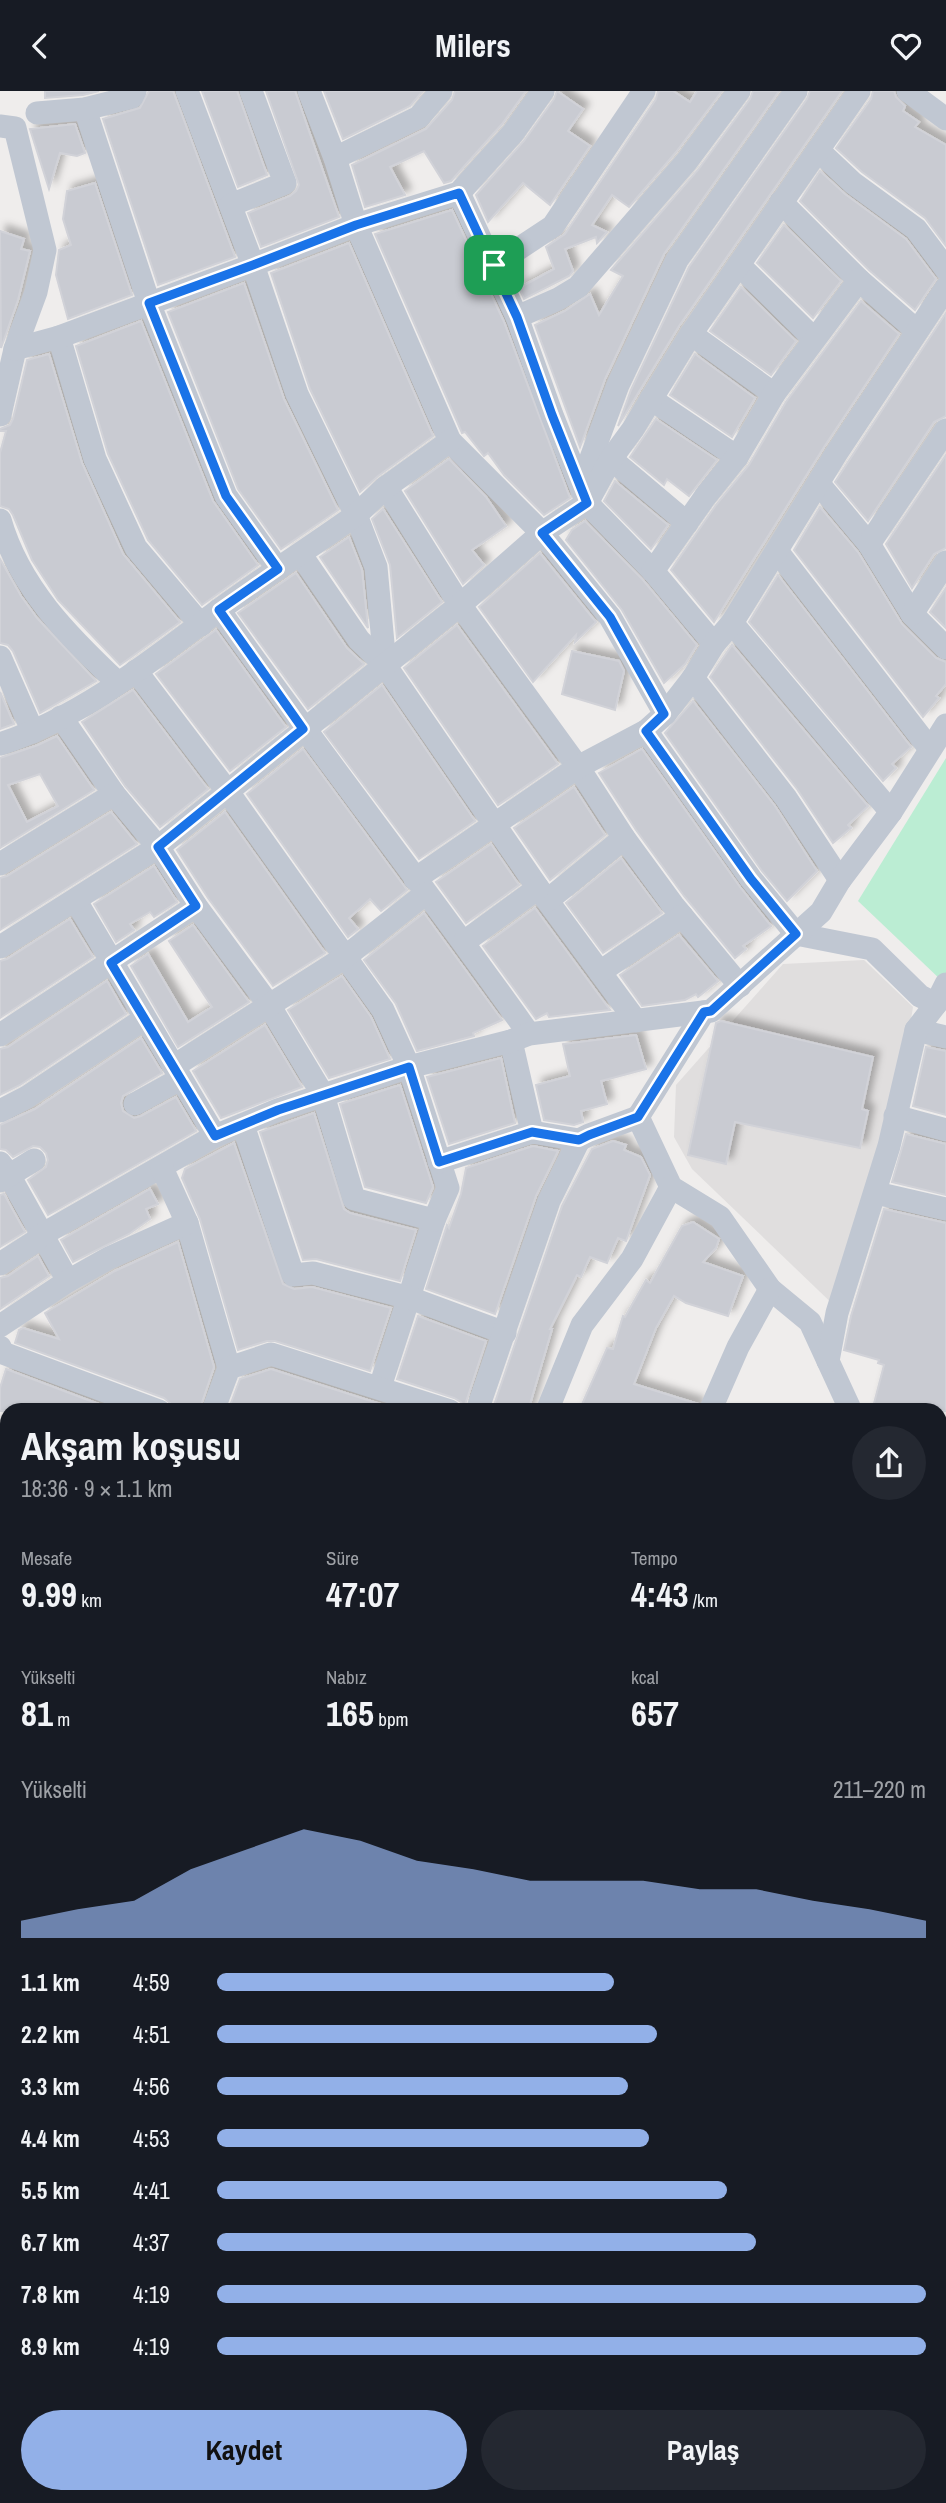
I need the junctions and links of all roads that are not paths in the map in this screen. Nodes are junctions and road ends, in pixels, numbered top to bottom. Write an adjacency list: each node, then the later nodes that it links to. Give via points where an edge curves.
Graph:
1 (135, 91): 13 (street, via 132,96)
2 (187, 91): 20 (street)
3 (251, 91): 20 (street, via 285,183)
4 (309, 91): 17 (street)
5 (441, 91): 17 (street, via 419,117)
6 (543, 91): 18 (street, via 513,133)
7 (644, 91): 23 (street, via 553,226)
8 (739, 91): 28 (street, via 687,161 578,286)
9 (796, 91): 43 (street, via 677,260 618,385 592,458)
10 (859, 91): 16 (street)
11 (918, 93): 14 (street)
12 (37, 102): 13 (street); 15 (street)
13 (85, 109): 27 (street)
14 (946, 119)
15 (8, 127): 33 (street, via 45,250 36,292)
16 (818, 150): 19 (street); 26 (street, via 853,183 916,229)
17 (335, 158): 21 (street)
18 (459, 193): 21 (street); 23 (street)
19 (781, 202): 24 (street); 25 (street)
20 (231, 205): 22 (street)
21 (356, 225): 22 (street); 38 (street)
22 (253, 265): 27 (street); 44 (street, via 298,394)
23 (494, 265): 28 (street)
24 (739, 265): 30 (street); 32 (street)
25 (859, 280): 29 (street); 32 (street)
26 (945, 286): 29 (street)
27 (149, 303): 31 (street); 52 (street, via 226,496)
28 (517, 317): 43 (street)
29 (917, 331): 41 (street)
30 (691, 334): 34 (street); 35 (street)
31 (59, 337): 33 (street); 58 (street, via 94,459 136,548)
32 (814, 339): 34 (street)
33 (15, 349): 36 (street)
34 (774, 394): 39 (street)
35 (651, 399): 39 (street); 40 (street)
36 (0, 415)
37 (946, 431): 48 (street)
38 (450, 441): 42 (street); 47 (street)
39 (737, 457): 46 (street)
40 (611, 459): 43 (street); 46 (street)
41 (819, 484): 48 (street); 49 (street)
42 (386, 487): 44 (street); 54 (street)
43 (587, 503): 47 (street); 53 (street)
44 (356, 515): 50 (street); 62 (street, via 376,567)
45 (0, 520): 63 (street, via 8,548 32,590 81,648)
46 (687, 523): 53 (street)
47 (542, 533): 54 (street); 65 (street, via 610,617)
48 (869, 544): 56 (street)
49 (777, 551): 57 (street); 72 (street)
50 (300, 555): 52 (street); 62 (street, via 359,639)
51 (946, 562): 56 (street)
52 (278, 569): 55 (street)
53 (653, 571): 59 (street)
54 (460, 605): 62 (street); 73 (street)
55 (219, 610): 58 (street); 68 (street)
56 (912, 614): 60 (street)
57 (732, 622): 59 (street); 76 (street)
58 (201, 625): 63 (street)
59 (714, 644): 64 (street)
60 (946, 648)
61 (0, 657): 70 (street)
62 (385, 665): 68 (street); 77 (street)
63 (127, 677): 66 (street); 74 (street)
64 (693, 678): 65 (street); 81 (street, via 786,797)
65 (664, 714): 69 (street)
66 (61, 717): 70 (street); 75 (street)
67 (946, 725): 72 (street)
68 (303, 729): 74 (street); 82 (street)
69 (646, 731): 73 (street); 87 (street, via 751,879)
70 (33, 732): 71 (street)
71 (0, 744)
72 (930, 749): 76 (street)
73 (578, 767): 77 (street); 78 (street)
74 (228, 792): 79 (street); 90 (street)
75 (114, 794): 79 (street); 80 (street)
76 (891, 812): 81 (street)
77 (495, 824): 82 (street); 83 (street)
78 (624, 838): 83 (street); 86 (street)
79 (158, 847): 84 (street); 85 (street)
80 (0, 864)
81 (840, 880): 87 (street, via 821,912)
82 (420, 886): 88 (street); 90 (street)
83 (543, 894): 88 (street); 92 (street)
84 (76, 901): 89 (street); 91 (street)
85 (196, 906): 91 (street); 95 (street)
86 (682, 916): 92 (street); 93 (street)
87 (796, 934): 93 (street); 94 (street, via 872,949 920,996)
88 (464, 942): 102 (street)
89 (0, 947)
90 (345, 957): 95 (street); 103 (street, via 383,1010)
91 (111, 963): 97 (street); 100 (street)
92 (600, 972): 98 (street)
93 (740, 986): 96 (street)
94 (941, 994): 99 (street)
95 (270, 1005): 104 (street); 105 (street)
96 (704, 1012): 98 (street); 109 (street)
97 (144, 1019): 104 (street); 107 (street)
98 (635, 1021): 102 (street)
99 (916, 1030): 101 (street); 108 (street)
100 (0, 1035)
101 (946, 1037)
102 (519, 1038): 103 (street); 112 (street)
103 (409, 1067): 105 (street); 116 (street)
104 (177, 1072): 106 (street); 113 (street)
105 (323, 1095): 110 (street); 122 (street, via 354,1199)
106 (135, 1104)
107 (0, 1111)
108 (895, 1116): 111 (street); 120 (street)
109 (638, 1117): 114 (street); 119 (street)
110 (243, 1125): 113 (street); 128 (street, via 293,1275 313,1273)
111 (946, 1130)
112 (532, 1132): 114 (street); 116 (street)
113 (215, 1136): 117 (street)
114 (579, 1140): 130 (street, via 549,1201)
115 (34, 1160): 118 (street)
116 (439, 1162): 122 (street, via 448,1188)
117 (162, 1168): 123 (street); 124 (street)
118 (3, 1173): 124 (street)
119 (671, 1187): 127 (street, via 720,1217); 139 (street, via 632,1259 582,1325)
120 (876, 1193): 121 (street); 132 (street, via 836,1313)
121 (946, 1209)
122 (434, 1220): 128 (street)
123 (187, 1223): 126 (street); 133 (street)
124 (43, 1235): 125 (street); 126 (street)
125 (0, 1263)
126 (68, 1281): 129 (street)
127 (771, 1289): 132 (street, via 810,1322); 140 (street)
128 (410, 1298): 130 (street); 134 (street)
129 (0, 1326)
130 (505, 1333): 138 (street)
131 (1, 1354): 135 (street)
132 (828, 1361): 141 (street)
133 (229, 1368): 134 (street, via 271,1354); 136 (street)
134 (380, 1387): 137 (street)
135 (137, 1403)
136 (216, 1403)
137 (427, 1403)
138 (480, 1403)
139 (550, 1403)
140 (714, 1403)
141 (847, 1403)

